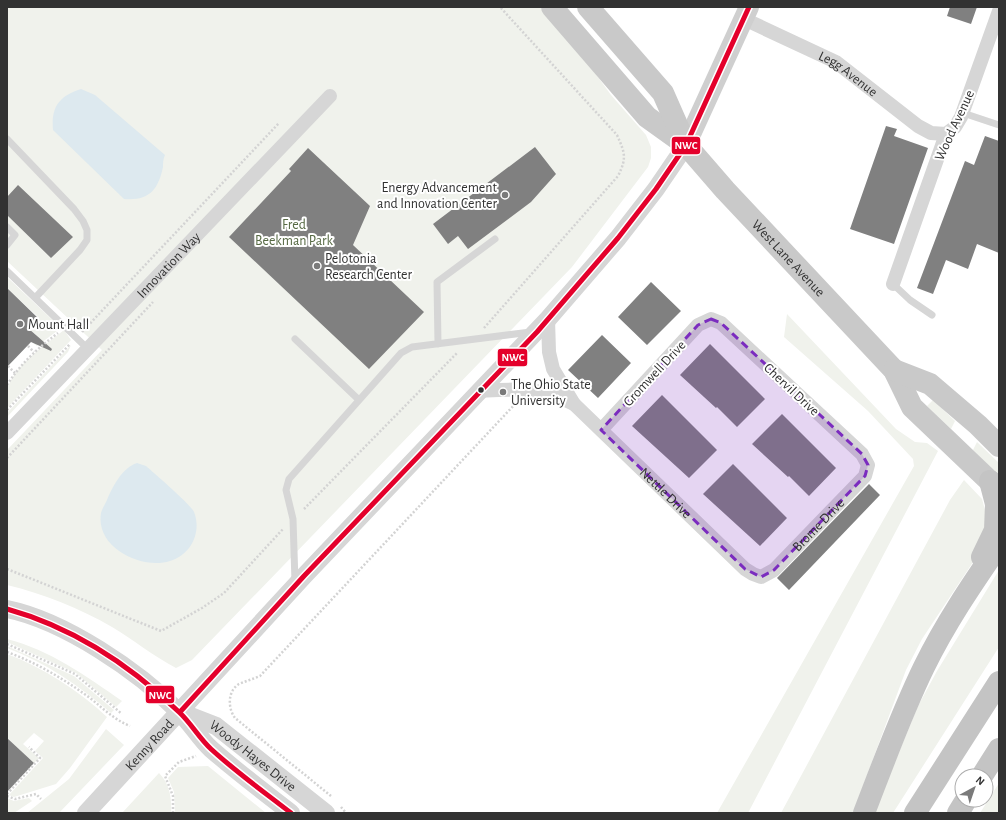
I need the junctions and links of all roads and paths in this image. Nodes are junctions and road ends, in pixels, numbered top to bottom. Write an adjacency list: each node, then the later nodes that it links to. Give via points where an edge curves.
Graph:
1 (500, 7): 25 (path, via 617,136 624,151 625,162 608,188 491,322)
2 (552, 7): 12 (main road, West Lane Avenue, via 647,117)
3 (588, 7): 12 (main road, West Lane Avenue, via 662,93)
4 (999, 11): 7 (street, Wood Avenue)
5 (747, 13): 10 (street, Legg Avenue, via 836,62 918,126); 12 (main road, Kenny Road)
6 (330, 96): 30 (street, Innovation Way)
7 (963, 113): 9 (lane); 10 (street, Wood Avenue, via 956,127)
8 (279, 123): 22 (path)
9 (999, 124)
10 (946, 134): 17 (street, Wood Avenue)
11 (7, 139): 18 (lane, via 74,209 87,230 87,240 80,250)
12 (686, 144): 23 (street, Kenny Road, via 656,189 618,238); 34 (main road, West Lane Avenue, via 725,190)
13 (7, 227): 15 (lane, via 15,235)
14 (495, 240): 28 (lane, via 437,282)
15 (7, 244)
16 (7, 271): 18 (lane)
17 (893, 284): 20 (lane)
18 (35, 298): 30 (lane)
19 (156, 299): 45 (path)
20 (932, 315)
21 (711, 319): 42 (street, Gromwell Drive, via 698,325); 46 (street, Chervil Drive, via 721,323 862,454)
22 (88, 325)
23 (543, 325): 28 (lane); 37 (street, Kenny Road); 40 (street, Nettle Drive, via 553,369)
24 (61, 330): 32 (path)
25 (481, 330)
26 (295, 339): 39 (lane)
27 (71, 344): 41 (path)
28 (438, 344): 39 (lane, via 412,346 401,353)
29 (28, 346): 32 (path)
30 (87, 348): 43 (street, Innovation Way)
31 (459, 351): 48 (path)
32 (34, 352): 35 (path)
33 (8, 366): 35 (path)
34 (894, 370): 44 (main road, West Lane Avenue, via 930,384); 47 (main road, West Lane Avenue, via 912,407)
35 (15, 372): 36 (path)
36 (7, 385)
37 (479, 391): 40 (street, Nettle Drive, via 520,388 539,390 552,393); 53 (street, Kenny Road)
38 (520, 399): 68 (path, via 260,676 239,685 234,690 230,700 230,712 235,718)
39 (359, 400): 53 (lane, via 289,480 286,490 293,519)
40 (574, 404): 42 (street, Nettle Drive)
41 (7, 410)
42 (601, 430): 52 (street, Nettle Drive, via 745,569)
43 (7, 433)
44 (999, 446)
45 (7, 458)
46 (868, 465): 52 (street, Brome Drive, via 865,476 774,570)
47 (994, 486): 54 (highway, via 995,530)
48 (304, 509)
49 (285, 528): 51 (path, via 224,593 161,631)
50 (999, 545): 54 (highway)
51 (7, 569)
52 (761, 577)
53 (295, 586): 59 (street, Kenny Road)
54 (970, 587): 73 (highway, via 925,666)
55 (7, 609): 59 (street, via 40,619 89,644 118,662)
56 (7, 644): 60 (path, via 75,674)
57 (7, 652): 61 (path, via 56,675 91,699 114,719)
58 (999, 682): 74 (highway)
59 (180, 712): 68 (street, Woody Hayes Drive, via 216,726); 69 (street, Kenny Road); 71 (street, Woody Hayes Drive, via 210,748)
60 (122, 714)
61 (130, 726)
62 (29, 748): 66 (path, via 40,758)
63 (999, 749): 65 (highway)
64 (201, 758): 70 (path, via 196,756 179,762 165,776 172,796)
65 (987, 768)
66 (7, 795): 67 (path, via 15,799 36,794)
67 (42, 799)
68 (332, 804): 72 (path)
69 (86, 813)
70 (173, 813)
71 (291, 813)
72 (346, 813)
73 (864, 813)
74 (915, 813)

